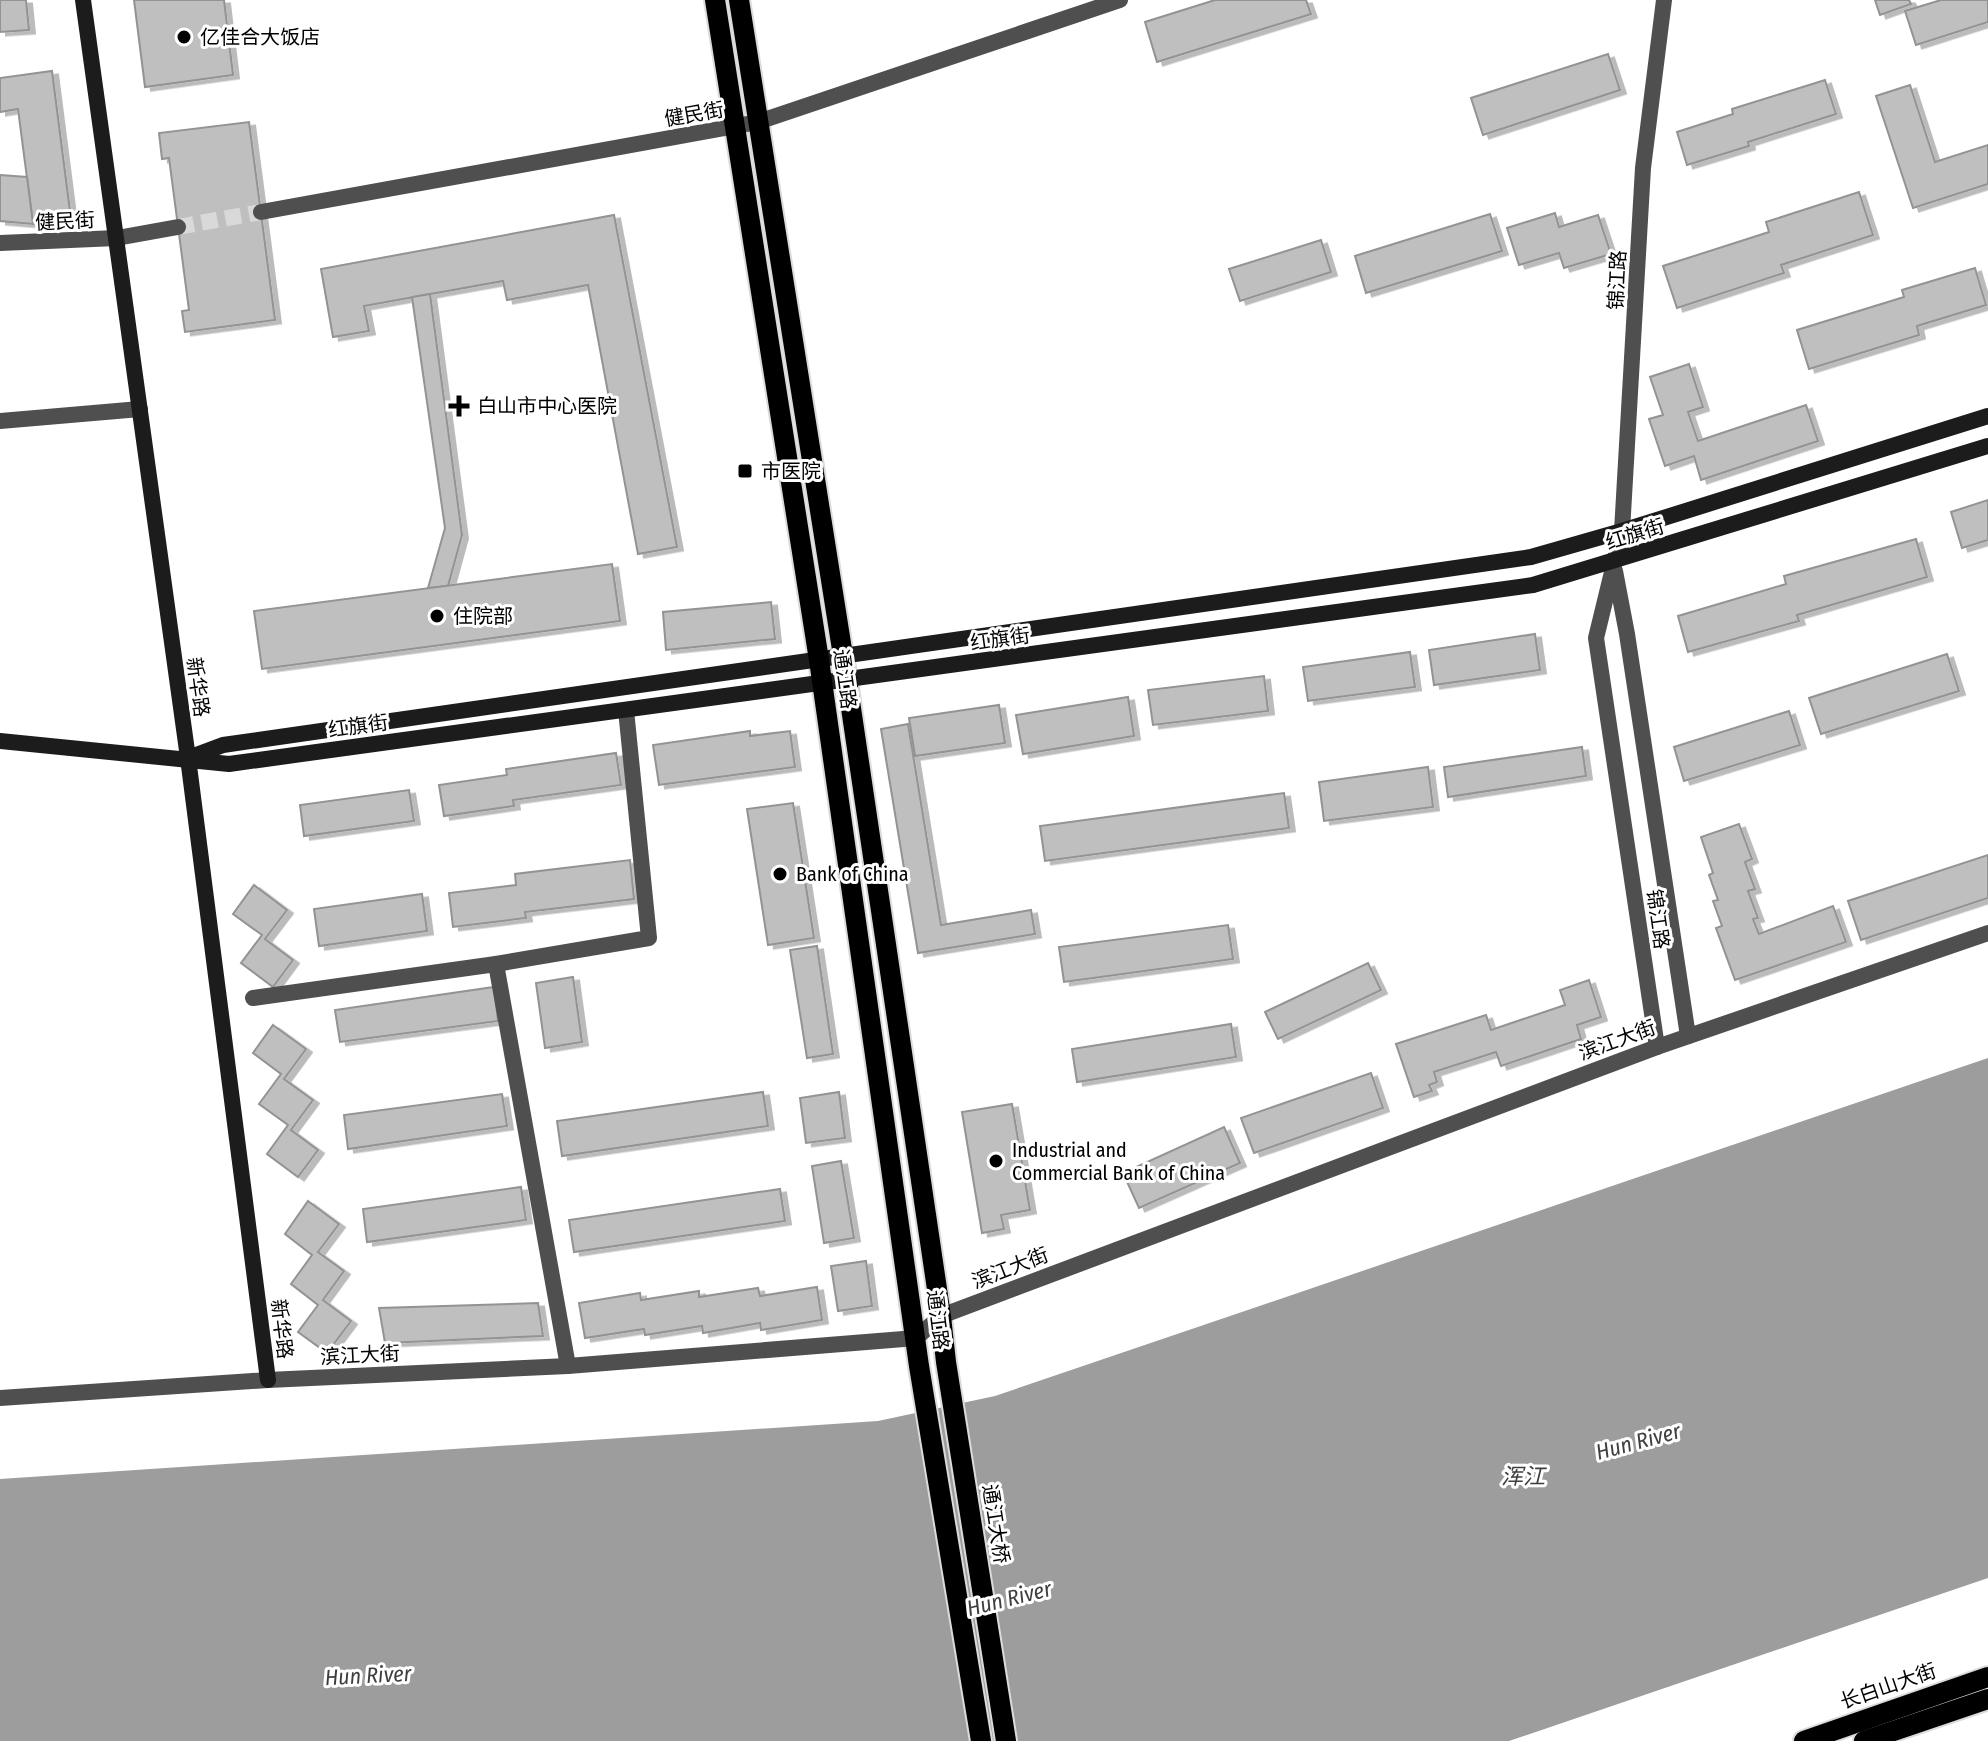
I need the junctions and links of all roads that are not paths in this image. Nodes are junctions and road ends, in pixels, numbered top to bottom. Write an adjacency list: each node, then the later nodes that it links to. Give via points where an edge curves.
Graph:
1 (83, 0): 10 (main road, 新华路)
2 (715, 0): 7 (main road, 通江路)
3 (739, 0): 6 (main road, 通江路)
4 (1120, 0): 6 (street, 健民街)
5 (1664, 0): 16 (street, 锦江路, via 1643,168)
6 (758, 122): 7 (street, 健民街); 18 (main road, 通江路)
7 (735, 127): 8 (street, 健民街); 19 (main road, 通江路)
8 (261, 212)
9 (178, 227): 10 (street, 健民街)
10 (117, 238): 11 (street, 健民街); 12 (main road, 新华路)
11 (0, 243)
12 (140, 409): 14 (street); 24 (main road, 新华路)
13 (1988, 416): 16 (main road)
14 (0, 421)
15 (1988, 446): 17 (main road, 红旗街)
16 (1622, 531): 17 (street, 锦江路); 18 (main road, via 1531,557)
17 (1614, 561): 20 (main road, 红旗街, via 1533,585); 28 (street, 锦江路); 29 (street, 锦江路, via 1596,638)
18 (843, 657): 19 (main road); 20 (main road, 通江路)
19 (819, 660): 21 (main road, 通江路); 24 (main road, via 223,745)
20 (847, 681): 21 (main road, 红旗街); 30 (main road, 通江路)
21 (821, 682): 22 (main road, 红旗街); 31 (main road, 通江路)
22 (626, 710): 24 (main road, 红旗街, via 229,764); 26 (street, via 649,938)
23 (0, 741): 24 (main road, 红旗街)
24 (188, 758): 34 (main road, 新华路)
25 (1988, 933): 28 (street, 滨江大街)
26 (496, 964): 27 (street); 33 (street)
27 (253, 998)
28 (1688, 1036): 29 (street, 滨江大街)
29 (1657, 1047): 30 (street, 滨江大街)
30 (941, 1316): 31 (street, 滨江大街); 32 (main road, 通江路)
31 (916, 1338): 33 (street, 滨江大街); 39 (main road, 通江路)
32 (946, 1362): 40 (main road, 通江大桥)
33 (568, 1366): 34 (street, 滨江大街)
34 (268, 1380): 35 (street, 滨江大街)
35 (0, 1398)
36 (1988, 1677): 38 (main road, 长白山大街)
37 (1988, 1699): 42 (main road)
38 (1850, 1733): 41 (main road, 长白山大街)
39 (981, 1741)
40 (1006, 1741)
41 (1804, 1741)
42 (1864, 1741)

